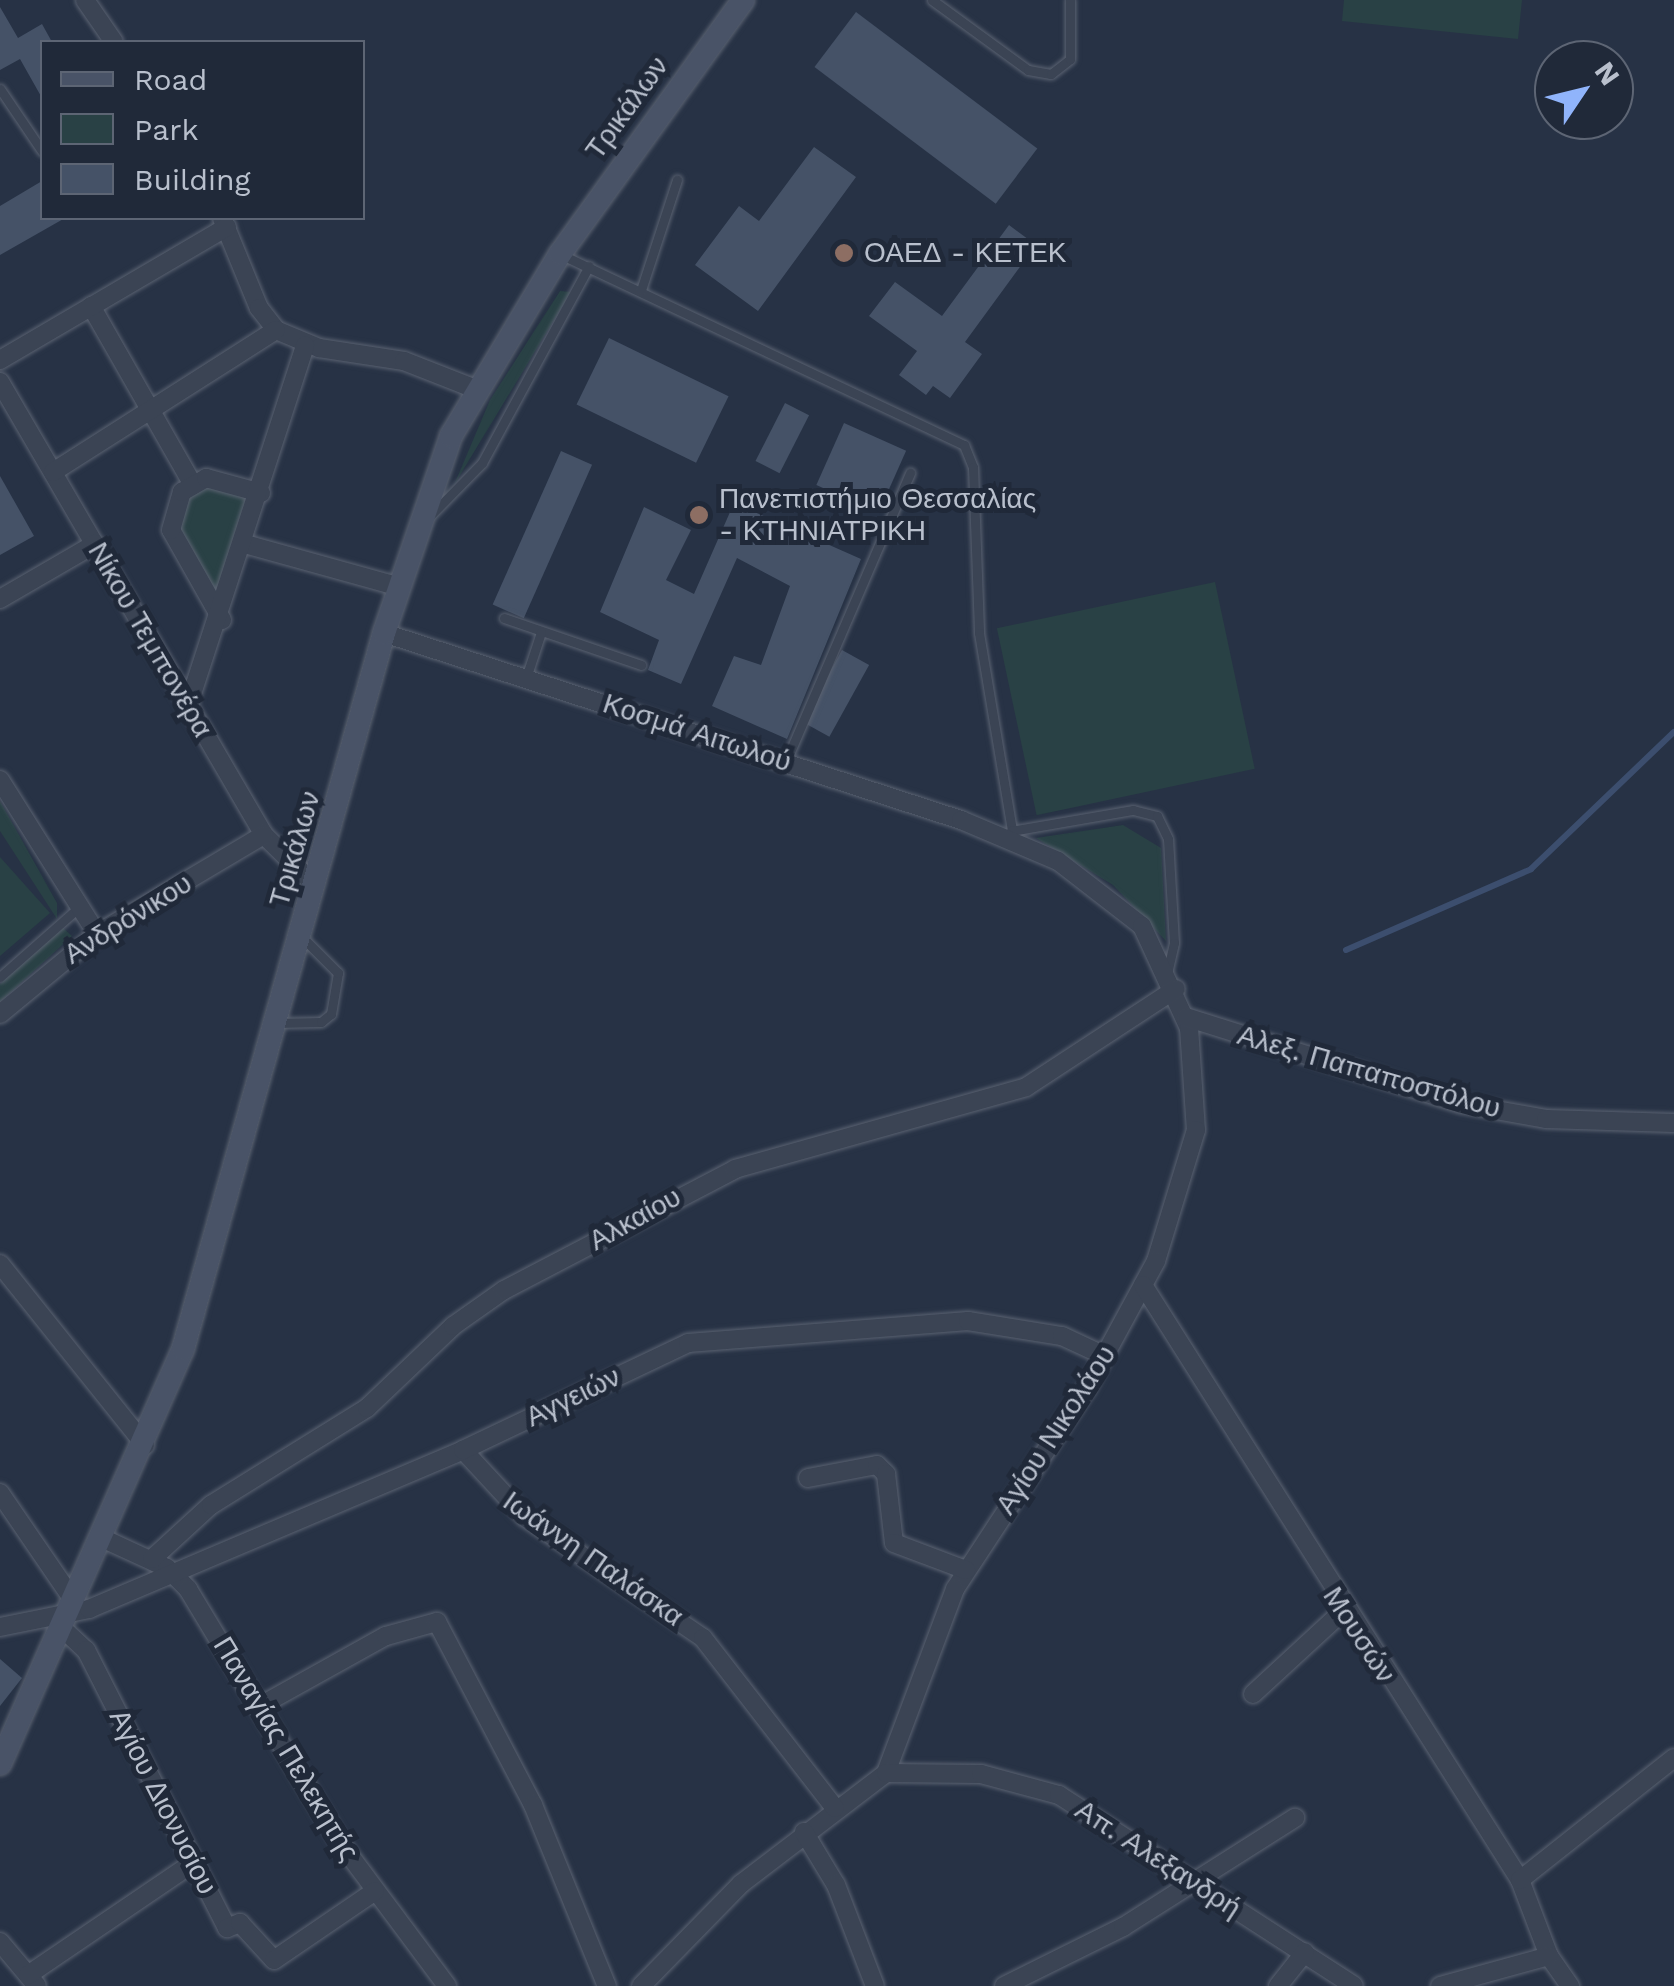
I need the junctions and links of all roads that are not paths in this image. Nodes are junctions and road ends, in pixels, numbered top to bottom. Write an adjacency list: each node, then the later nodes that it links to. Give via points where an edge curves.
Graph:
1 (85, 0): 5 (street)
2 (743, 0): 10 (main road, Τρικάλων)
3 (932, 0): 4 (lane, via 1028,70 1050,74 1070,59)
4 (1070, 0)
5 (113, 40)
6 (0, 89): 7 (lane)
7 (40, 148)
8 (677, 180): 12 (lane)
9 (225, 222): 13 (street); 14 (street, via 259,308)
10 (560, 254): 11 (lane); 18 (main road, Τρικάλων)
11 (589, 266): 12 (lane); 24 (lane, via 482,464)
12 (641, 290): 38 (lane, via 964,445 972,467 979,633)
13 (91, 306): 16 (street); 19 (street)
14 (276, 330): 15 (street); 19 (street)
15 (305, 345): 18 (street, via 392,358); 23 (street)
16 (0, 360)
17 (0, 382): 20 (street, Νίκου Τεμπονέρα)
18 (474, 388): 24 (main road, Τρικάλων)
19 (152, 410): 20 (street); 22 (street)
20 (53, 472): 25 (street, Νίκου Τεμπονέρα)
21 (910, 474): 36 (lane)
22 (192, 485): 23 (street, via 206,478); 30 (street, via 182,492 171,530)
23 (261, 492): 26 (street)
24 (422, 523): 27 (main road, Τρικάλων)
25 (94, 544): 28 (street); 35 (street, Νίκου Τεμπονέρα)
26 (245, 544): 27 (street); 30 (street)
27 (400, 587): 32 (main road, Τρικάλων)
28 (0, 599)
29 (504, 618): 31 (lane)
30 (222, 620): 35 (street)
31 (541, 632): 33 (lane); 34 (lane)
32 (384, 634): 34 (street, Κοσμά Αιτωλού); 40 (main road, Τρικάλων)
33 (640, 665)
34 (526, 678): 36 (street, Κοσμά Αιτωλού)
35 (188, 706): 39 (street, Νίκου Τεμπονέρα)
36 (786, 762): 38 (street, Κοσμά Αιτωλού)
37 (0, 780): 41 (street)
38 (1010, 834): 44 (street, Αγίου Νικολάου, via 1080,873 1122,906); 44 (lane, via 1133,810 1156,816 1168,838 1174,943)
39 (264, 836): 40 (street, Νίκου Τεμπονέρα); 42 (street, Ανδρόνικου)
40 (315, 885): 43 (main road, Τρικάλων)
41 (80, 907): 42 (street); 45 (lane)
42 (97, 934): 47 (street, Ανδρόνικου)
43 (302, 936): 49 (main road, Τρικάλων); 49 (lane, via 338,973 331,1014 321,1022)
44 (1168, 970): 46 (street, Αγίου Νικολάου)
45 (0, 977)
46 (1176, 989): 48 (street, Αγίου Νικολάου); 59 (street, Αλκαίου, via 1014,1092 711,1178 504,1290 453,1326 367,1408 211,1505)
47 (0, 1014)
48 (1186, 1017): 50 (street, Αλεξ. Παπαποστόλου, via 1462,1104 1546,1118); 52 (street, Αγίου Νικολάου, via 1196,1130)
49 (274, 1024): 54 (main road, Τρικάλων, via 196,1309)
50 (1674, 1123)
51 (0, 1264): 54 (street)
52 (1143, 1285): 53 (street, Αγίου Νικολάου); 62 (street, Μουσών)
53 (1106, 1356): 55 (street, Αγγειών, via 1062,1336 968,1321 700,1341); 60 (street, Αγίου Νικολάου)
54 (144, 1445): 58 (main road, Τρικάλων)
55 (463, 1450): 61 (street, Αγγειών); 70 (street, Ιωάννη Παλάσκα, via 525,1518 703,1638)
56 (808, 1478): 60 (street, via 877,1464 886,1474 894,1543)
57 (0, 1492): 63 (street, Αγίου Διονυσίου)
58 (104, 1538): 59 (street, Παναγίας Πελεκητής); 63 (main road, Τρικάλων)
59 (152, 1559): 61 (street, Παναγίας Πελεκητής)
60 (966, 1570): 69 (street, Αγίου Νικολάου)
61 (172, 1573): 63 (street, Αγγειών); 66 (street, Παναγίας Πελεκητής)
62 (1343, 1611): 65 (street); 75 (street, Μουσών)
63 (68, 1615): 64 (street, Αγγειών, via 31,1615); 68 (main road, Τρικάλων); 73 (street, Αγίου Διονυσίου)
64 (0, 1627)
65 (1253, 1694)
66 (260, 1706): 76 (street, Παναγίας Πελεκητής); 83 (street, via 386,1636 437,1622 533,1805)
67 (1674, 1758): 75 (street)
68 (0, 1764)
69 (886, 1773): 70 (street); 74 (street, Απ. Αλεξανδρή, via 982,1774 1034,1786 1081,1807)
70 (835, 1808): 72 (street)
71 (1295, 1818): 74 (street)
72 (804, 1832): 84 (street); 85 (street, via 836,1885)
73 (194, 1862): 76 (street, Αγίου Διονυσίου, via 227,1928 240,1923 270,1961); 80 (street)
74 (1186, 1880): 78 (street, Απ. Αλεξανδρή); 81 (street)
75 (1520, 1880): 79 (street, Μουσών)
76 (375, 1891): 82 (street, Παναγίας Πελεκητής)
77 (0, 1942): 80 (street)
78 (1305, 1952): 87 (street); 88 (street, Απ. Αλεξανδρή)
79 (1549, 1956): 89 (street); 90 (street, Μουσών)
80 (33, 1981)
81 (1030, 1981): 86 (street)
82 (447, 1986)
83 (607, 1986)
84 (641, 1986)
85 (875, 1986)
86 (1004, 1986)
87 (1278, 1986)
88 (1354, 1986)
89 (1440, 1986)
90 (1570, 1986)

